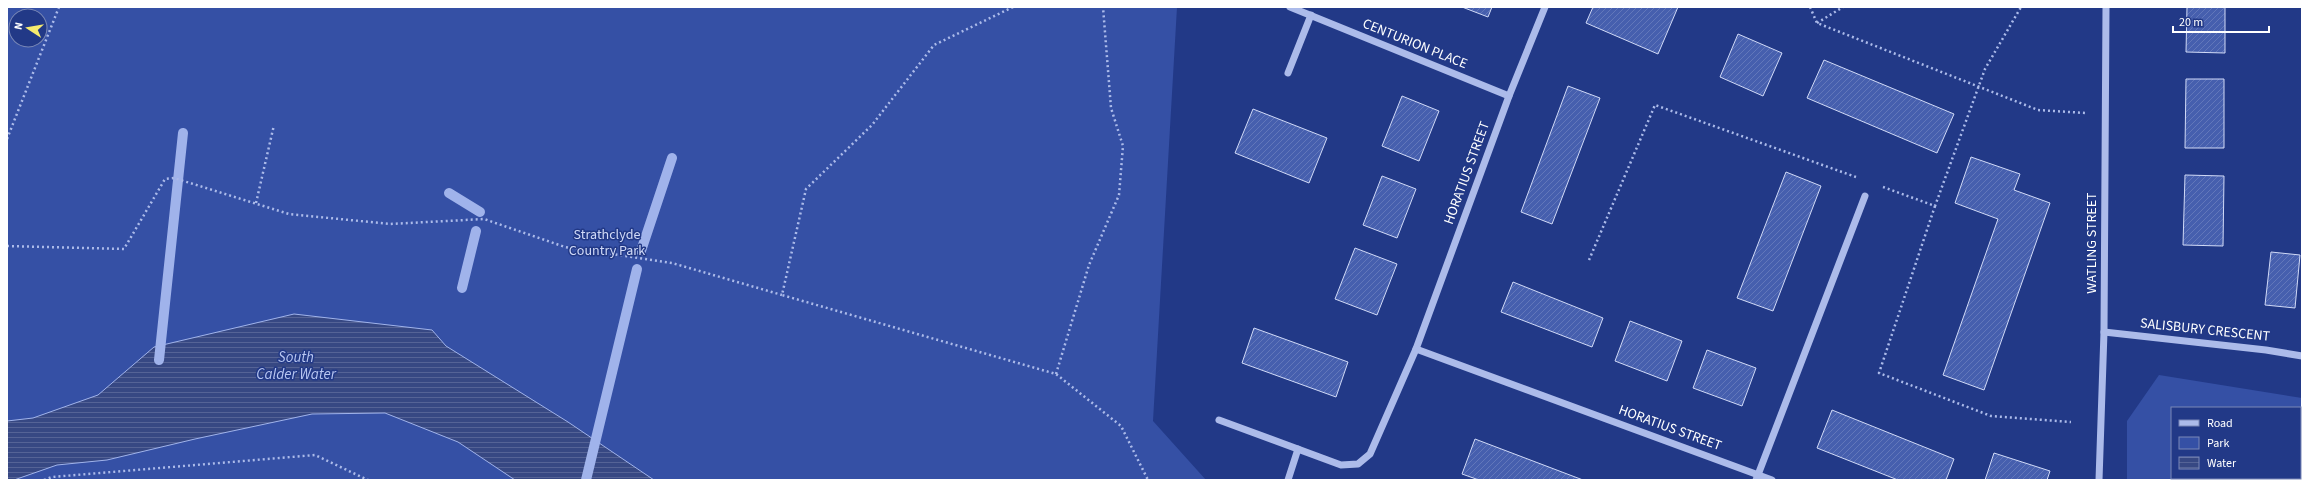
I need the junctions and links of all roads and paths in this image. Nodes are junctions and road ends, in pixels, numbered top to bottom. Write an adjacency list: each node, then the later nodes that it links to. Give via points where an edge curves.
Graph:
1 (59, 7): 17 (path)
2 (1014, 7): 25 (path, via 934,45 872,125 806,189)
3 (1103, 7): 29 (path, via 1110,108 1123,146 1119,195 1089,265)
4 (1290, 7): 10 (street, CENTURION PLACE)
5 (1545, 7): 14 (street, HORATIUS STREET)
6 (1810, 7): 11 (path)
7 (1843, 7): 11 (path)
8 (2020, 7): 13 (path)
9 (2106, 7): 15 (street, WATLING STREET)
10 (1311, 16): 12 (street); 14 (street, CENTURION PLACE)
11 (1817, 23): 13 (path)
12 (1288, 73)
13 (1978, 86): 15 (path, via 2038,110); 22 (path)
14 (1509, 96): 27 (street, HORATIUS STREET)
15 (2106, 114): 26 (street, WATLING STREET)
16 (274, 125): 21 (path)
17 (7, 138)
18 (1864, 180): 24 (path, via 1655,105)
19 (1878, 185): 22 (path)
20 (1866, 196): 33 (street)
21 (256, 203): 23 (path, via 174,178 165,180 124,249); 25 (path, via 290,214 390,224 484,219 565,248 672,263)
22 (1935, 206): 31 (path, via 1879,373 1991,416)
23 (7, 246)
24 (1589, 260)
25 (782, 294): 29 (path)
26 (2104, 332): 28 (street, SALISBURY CRESCENT); 39 (street, WATLING STREET)
27 (1416, 349): 32 (street, HORATIUS STREET, via 1370,454 1358,464 1341,465); 33 (street, HORATIUS STREET)
28 (2302, 356)
29 (1056, 374): 36 (path, via 1121,426)
30 (1219, 420): 32 (street, HORATIUS STREET)
31 (2071, 422)
32 (1298, 449): 37 (street)
33 (1756, 477): 38 (street, HORATIUS STREET)
34 (44, 480): 35 (path, via 52,477 315,455)
35 (368, 480)
36 (1148, 480)
37 (1288, 480)
38 (1772, 480)
39 (2099, 480)

